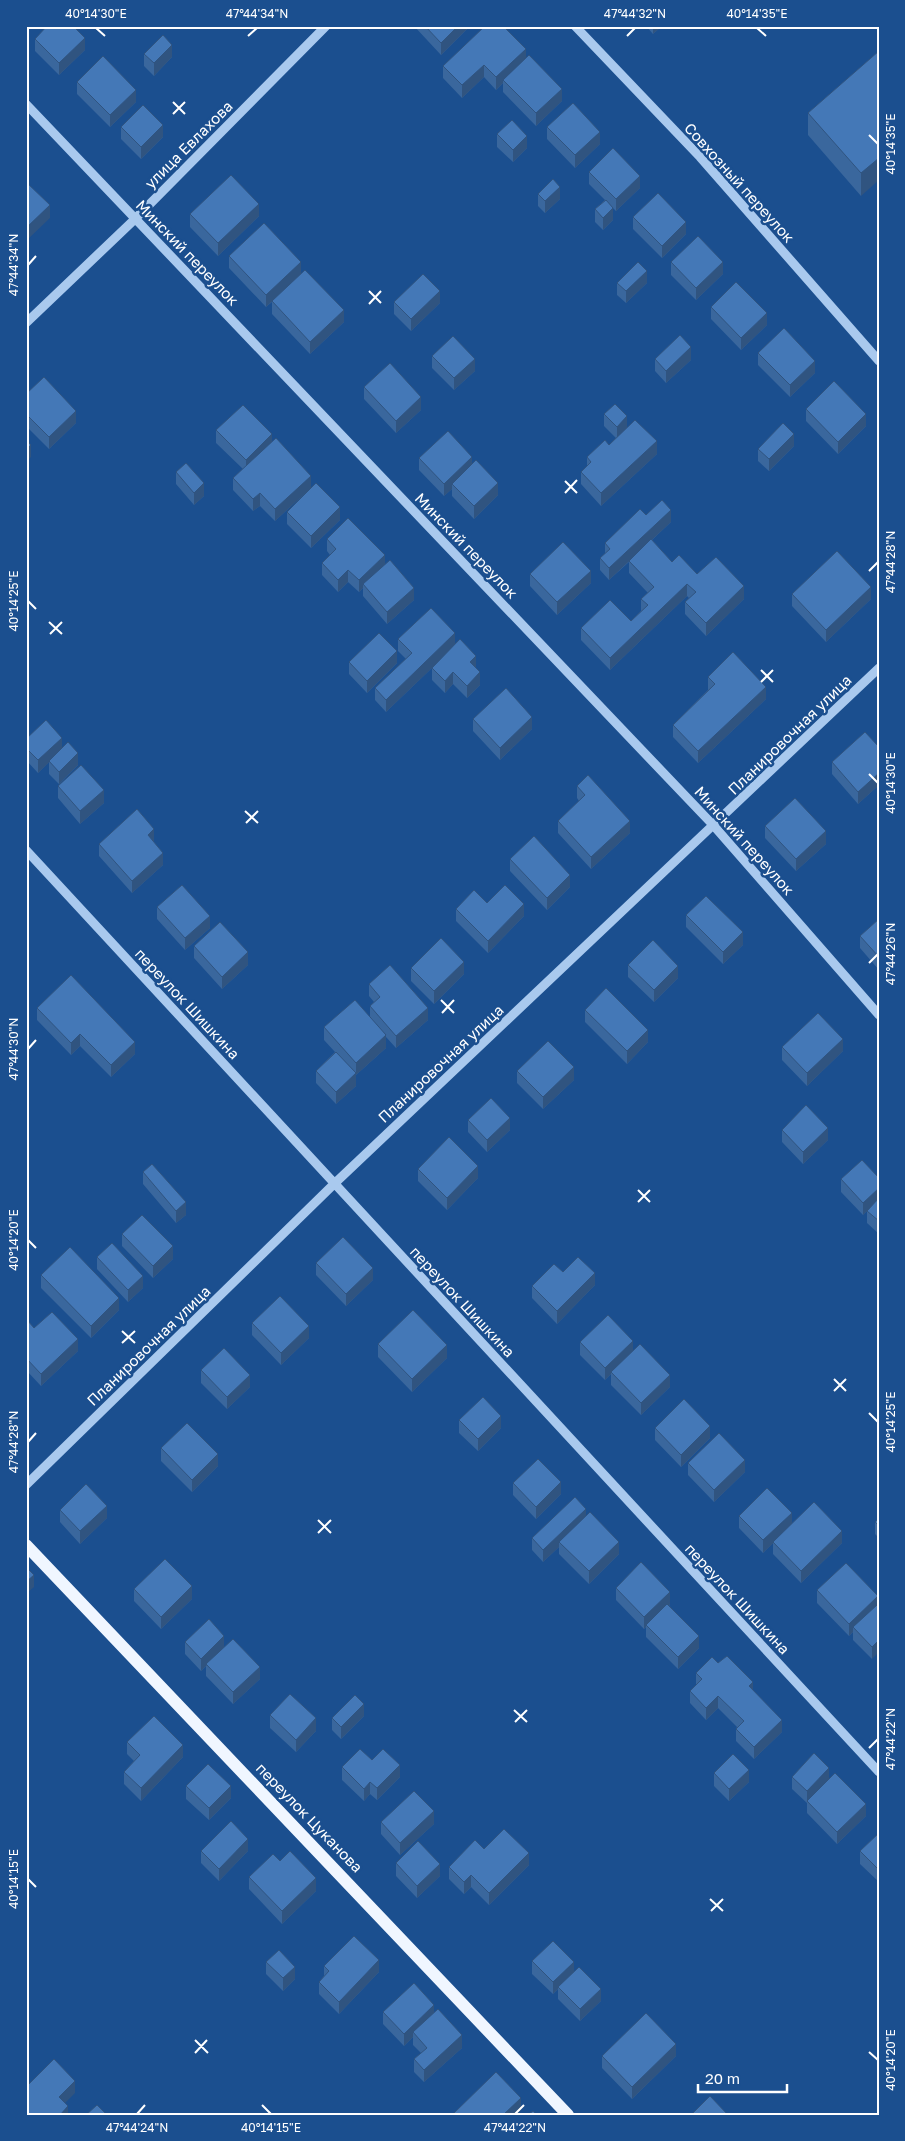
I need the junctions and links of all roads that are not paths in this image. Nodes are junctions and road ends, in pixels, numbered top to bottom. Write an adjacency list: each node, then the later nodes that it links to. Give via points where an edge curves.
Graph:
1 (326, 26): 4 (street, улица Евлахова)
2 (575, 26): 6 (street, Совхозный переулок, via 700,157)
3 (26, 104): 4 (street, Минский переулок)
4 (134, 219): 5 (street, улица Евлахова); 8 (street, Минский переулок)
5 (26, 323)
6 (879, 362)
7 (879, 668): 8 (street, Планировочная улица)
8 (714, 826): 10 (street, Минский переулок); 11 (street, Планировочная улица)
9 (26, 850): 11 (street, переулок Шишкина)
10 (879, 1015)
11 (334, 1184): 12 (street, Планировочная улица); 14 (street, переулок Шишкина)
12 (26, 1485)
13 (26, 1544): 15 (main road, переулок Цуканова)
14 (879, 1772)
15 (568, 2115)

